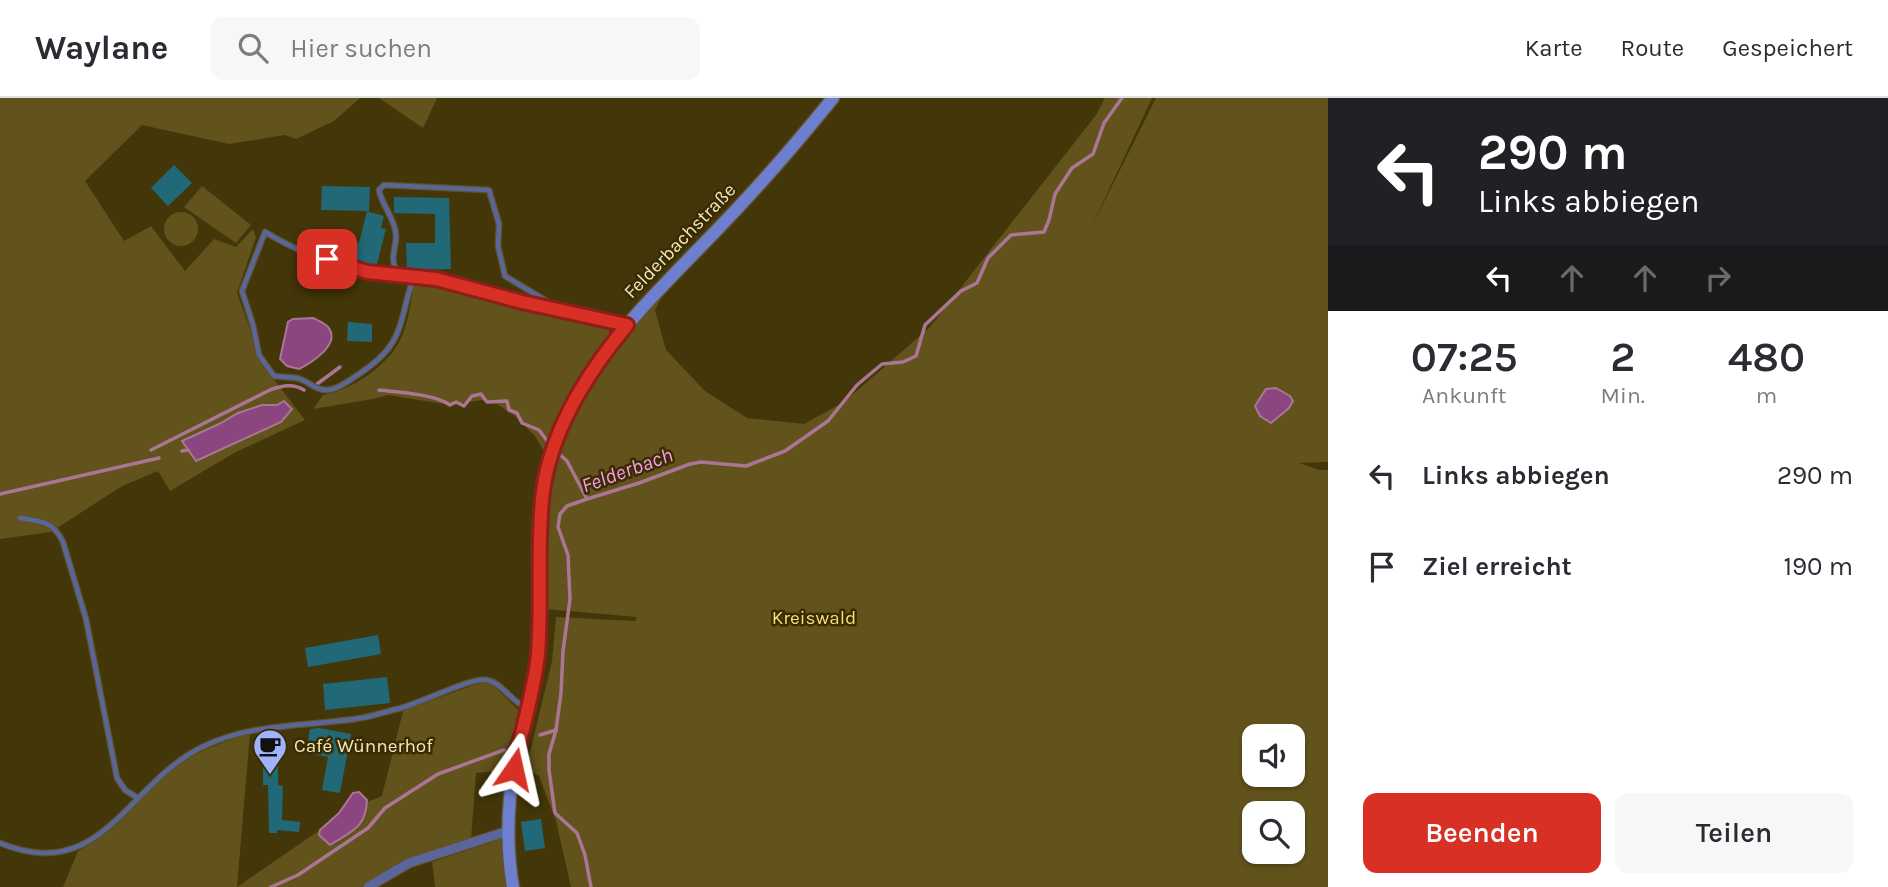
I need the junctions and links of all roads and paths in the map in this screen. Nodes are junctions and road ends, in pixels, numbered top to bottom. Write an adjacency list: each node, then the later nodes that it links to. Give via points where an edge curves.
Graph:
1 (833, 98): 5 (street, Felderbachstraße, via 770,174)
2 (405, 275): 3 (lane); 3 (lane, via 367,272 295,250 265,232 242,291 259,355 275,376 330,390 345,383 389,349 402,324); 4 (lane, via 393,264 396,234 379,190 384,186 489,190 499,224 498,246 505,276)
3 (414, 276): 4 (lane)
4 (565, 312): 5 (lane)
5 (627, 325): 7 (street, Felderbachstraße, via 571,405 552,455 542,497 538,646)
6 (20, 518): 8 (lane, via 43,522 58,531 63,542 88,627 117,778 125,790)
7 (528, 708): 8 (lane, via 494,683 480,679 415,705 362,718 258,728 201,747); 9 (street, Felderbachstraße, via 514,769)
8 (138, 797): 10 (lane, via 90,843 40,852)
9 (508, 831): 11 (street, via 409,863); 12 (street, Felderbachstraße)
10 (0, 844)
11 (368, 887)
12 (513, 887)

